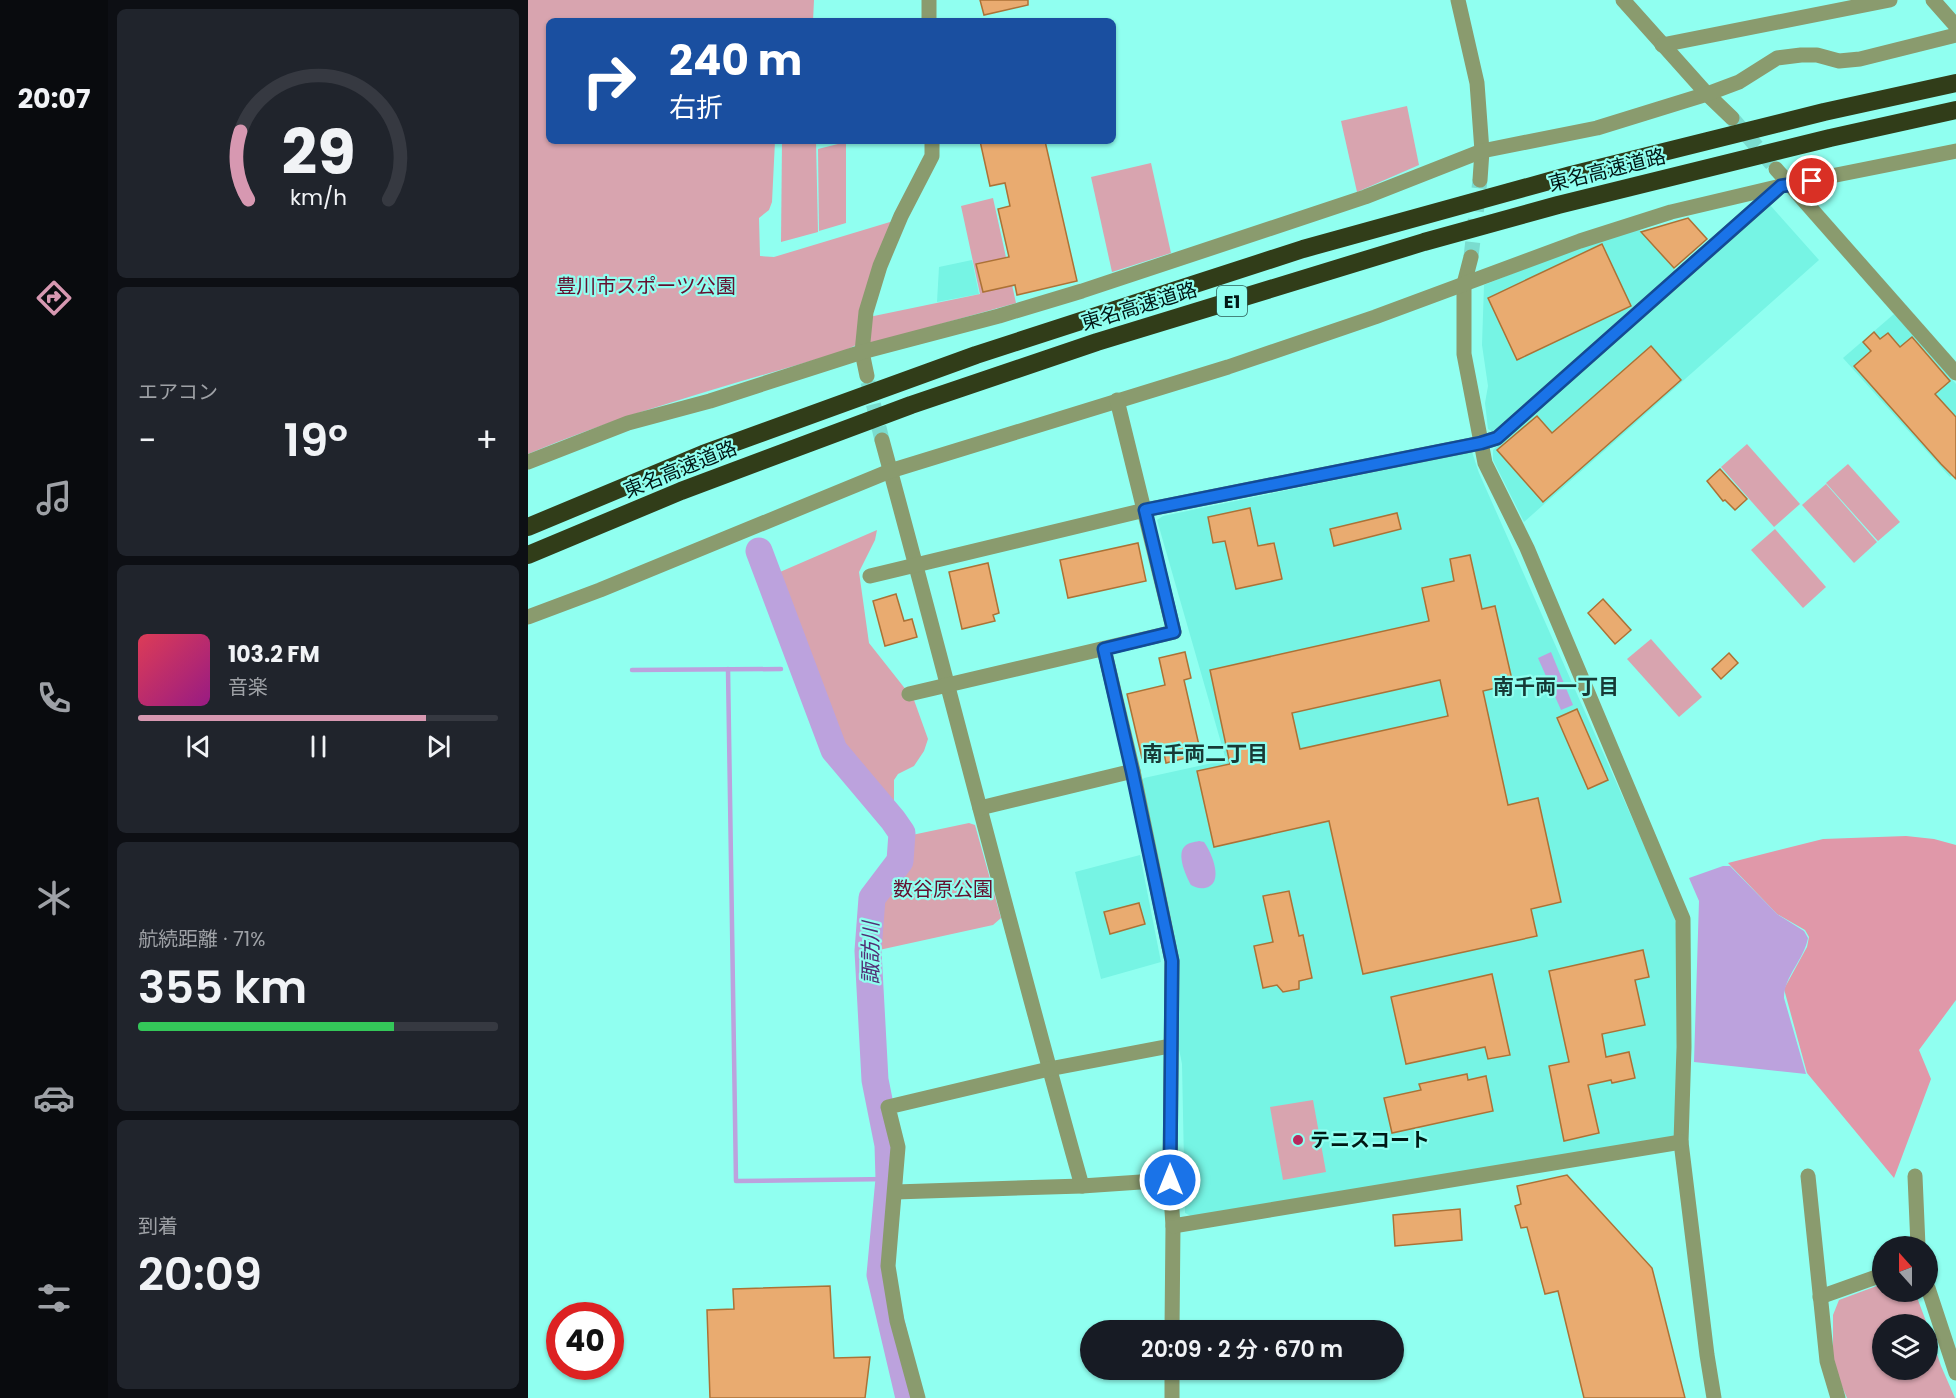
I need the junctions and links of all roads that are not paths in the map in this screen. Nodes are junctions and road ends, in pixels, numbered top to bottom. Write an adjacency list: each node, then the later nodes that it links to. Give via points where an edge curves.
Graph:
1 (929, 0): 6 (street)
2 (1458, 0): 15 (street, via 1477,83)
3 (1623, 0): 9 (street)
4 (1890, 0): 9 (street)
5 (1934, 0): 7 (street)
6 (929, 18)
7 (1956, 26)
8 (1956, 35): 11 (street, via 1860,59 1839,61 1817,55 1777,58 1739,82)
9 (1662, 45): 11 (street)
10 (1956, 83): 31 (highway, 東名高速道路 / E1, via 1571,175 1303,249 965,359 703,454)
11 (1707, 94): 13 (street); 15 (street, via 1597,128)
12 (1956, 110): 32 (highway, 東名高速道路 / E1, via 1547,208 1097,342 703,482)
13 (1732, 118)
14 (932, 144): 22 (street, via 932,156 880,266 866,312)
15 (1482, 151): 18 (street); 22 (street, via 1365,197 1082,291)
16 (1956, 151): 19 (street)
17 (1776, 169): 19 (street)
18 (1480, 180)
19 (1786, 186): 21 (street, via 1671,212); 23 (street); 27 (street, via 1497,438)
20 (1471, 256): 21 (street)
21 (1464, 284): 25 (street, via 1228,367); 27 (street, via 1464,354)
22 (862, 352): 24 (street); 28 (street, via 628,423)
23 (1956, 373)
24 (867, 376)
25 (1117, 400): 29 (street); 30 (street)
26 (882, 440): 29 (street)
27 (1481, 443): 30 (street); 43 (street, via 1485,463 1532,558 1683,919)
28 (528, 462)
29 (890, 471): 33 (street); 35 (street)
30 (1145, 510): 33 (street); 36 (street, via 1174,632)
31 (528, 527)
32 (528, 555)
33 (915, 565): 34 (street); 37 (street)
34 (870, 576)
35 (528, 617)
36 (1104, 649): 37 (street); 39 (street)
37 (949, 685): 38 (street); 40 (street)
38 (909, 694)
39 (1132, 771): 40 (street); 41 (street, via 1172,961)
40 (980, 807): 42 (street)
41 (1170, 1046): 42 (street); 46 (street)
42 (1049, 1069): 47 (street); 48 (street, via 888,1107 898,1147)
43 (1682, 1142): 49 (street); 59 (street)
44 (1808, 1176): 52 (street)
45 (1915, 1176): 50 (street)
46 (1170, 1180): 47 (street); 49 (street)
47 (1082, 1186): 48 (street)
48 (895, 1192): 57 (street, via 888,1266 897,1321)
49 (1173, 1226): 54 (street)
50 (1918, 1236)
51 (1872, 1279): 52 (street)
52 (1820, 1297): 60 (street, via 1827,1361)
53 (1933, 1302): 55 (street)
54 (1172, 1320)
55 (1956, 1372)
56 (1172, 1380): 58 (street)
57 (918, 1398)
58 (1172, 1398)
59 (1714, 1398)
60 (1838, 1398)

